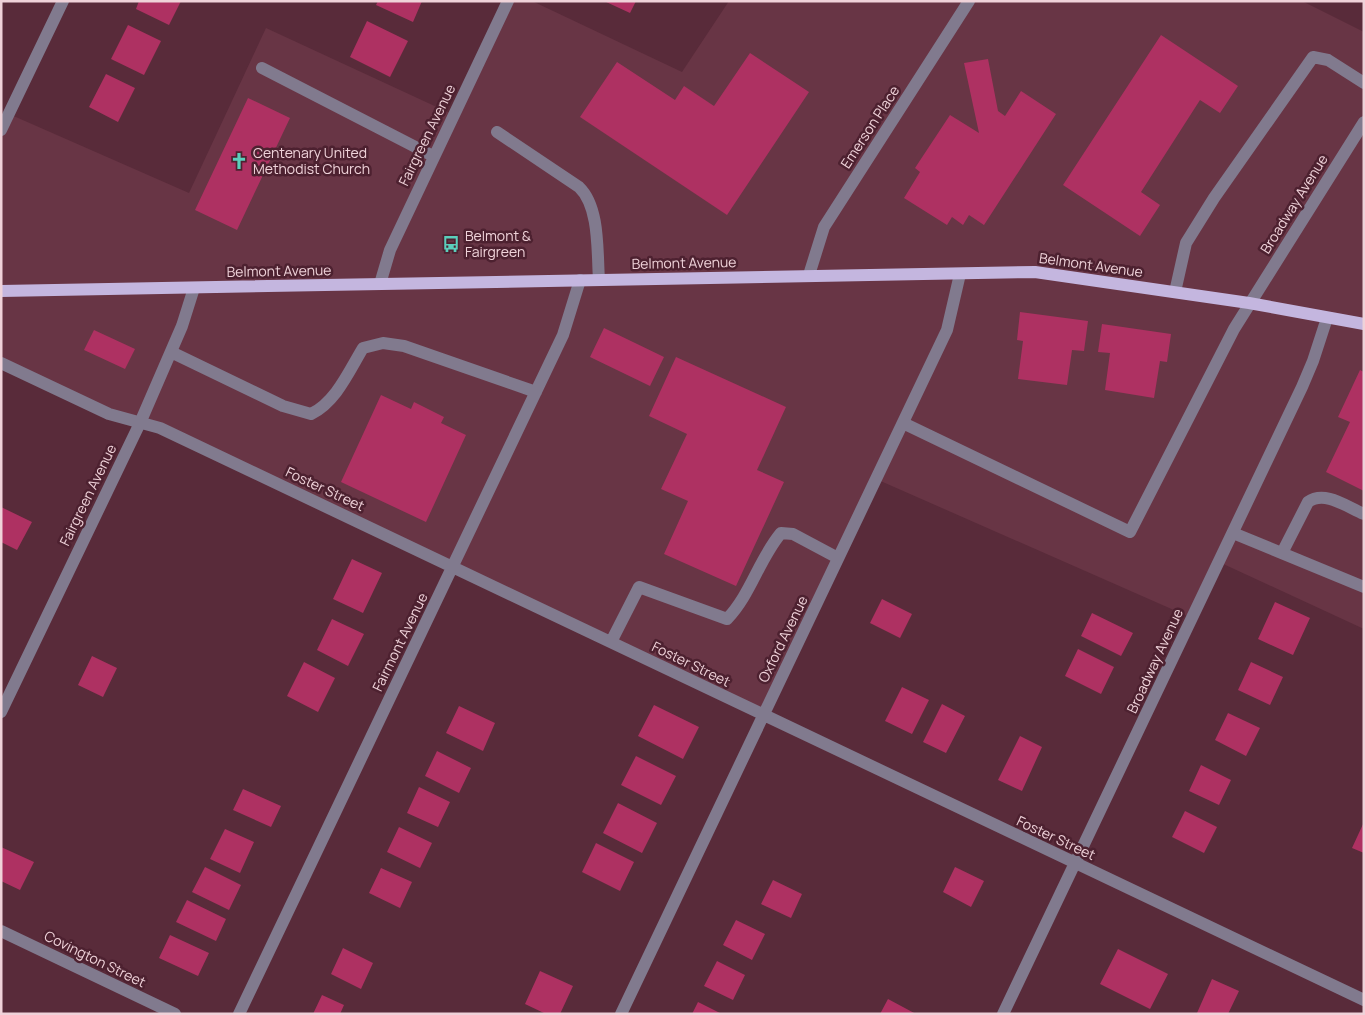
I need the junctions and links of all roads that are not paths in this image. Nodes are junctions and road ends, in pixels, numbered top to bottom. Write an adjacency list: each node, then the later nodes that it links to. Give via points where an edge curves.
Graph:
1 (62, 1): 7 (street)
2 (508, 1): 9 (street, Fairgreen Avenue)
3 (969, 1): 11 (street, Emerson Place, via 824,227)
4 (262, 68): 9 (street)
5 (1364, 83): 17 (street, via 1328,60 1313,57 1186,243)
6 (1364, 122): 18 (street, Broadway Avenue)
7 (1, 130)
8 (497, 132): 13 (street, via 579,187 587,196 593,210)
9 (433, 156): 14 (street, Fairgreen Avenue, via 390,250)
10 (960, 274): 11 (main road, Belmont Avenue); 17 (main road, Belmont Avenue, via 1035,272); 25 (street, Oxford Avenue, via 947,330)
11 (809, 276): 13 (main road, Belmont Avenue)
12 (580, 280): 13 (main road, Belmont Avenue); 14 (main road, Belmont Avenue); 23 (street, Fairmont Avenue, via 562,335)
13 (599, 280)
14 (380, 284): 15 (main road, Belmont Avenue)
15 (194, 288): 16 (main road, Belmont Avenue); 21 (street, Fairgreen Avenue)
16 (1, 291)
17 (1175, 292): 18 (main road, Belmont Avenue)
18 (1249, 303): 19 (main road, Belmont Avenue); 25 (street, Broadway Avenue, via 1130,532)
19 (1327, 318): 20 (main road, Belmont Avenue); 27 (street, Broadway Avenue, via 1306,379)
20 (1364, 324)
21 (170, 352): 23 (street, via 282,406 311,414 323,408 363,348 383,342 404,346); 24 (street, Fairgreen Avenue)
22 (1, 363): 24 (street, Foster Street, via 109,414)
23 (536, 392): 30 (street, Fairmont Avenue)
24 (140, 423): 30 (street, Foster Street, via 160,428); 33 (street, Fairgreen Avenue)
25 (903, 423): 29 (street, Oxford Avenue)
26 (1364, 514): 28 (street, via 1327,497 1315,497 1308,502)
27 (1233, 532): 28 (street); 35 (street, Broadway Avenue)
28 (1282, 553): 31 (street)
29 (838, 558): 32 (street, via 793,534 781,533 771,545 740,605 727,620 639,587); 34 (street, Oxford Avenue)
30 (453, 567): 32 (street, Foster Street); 39 (street, Fairmont Avenue)
31 (1364, 587)
32 (611, 642): 34 (street, Foster Street)
33 (1, 712)
34 (763, 715): 35 (street, Foster Street); 40 (street, Oxford Avenue)
35 (1075, 864): 37 (street, Foster Street); 41 (street, Broadway Avenue)
36 (1, 930): 38 (street, Covington Street)
37 (1364, 1000)
38 (175, 1014)
39 (239, 1014)
40 (621, 1014)
41 (1003, 1014)

